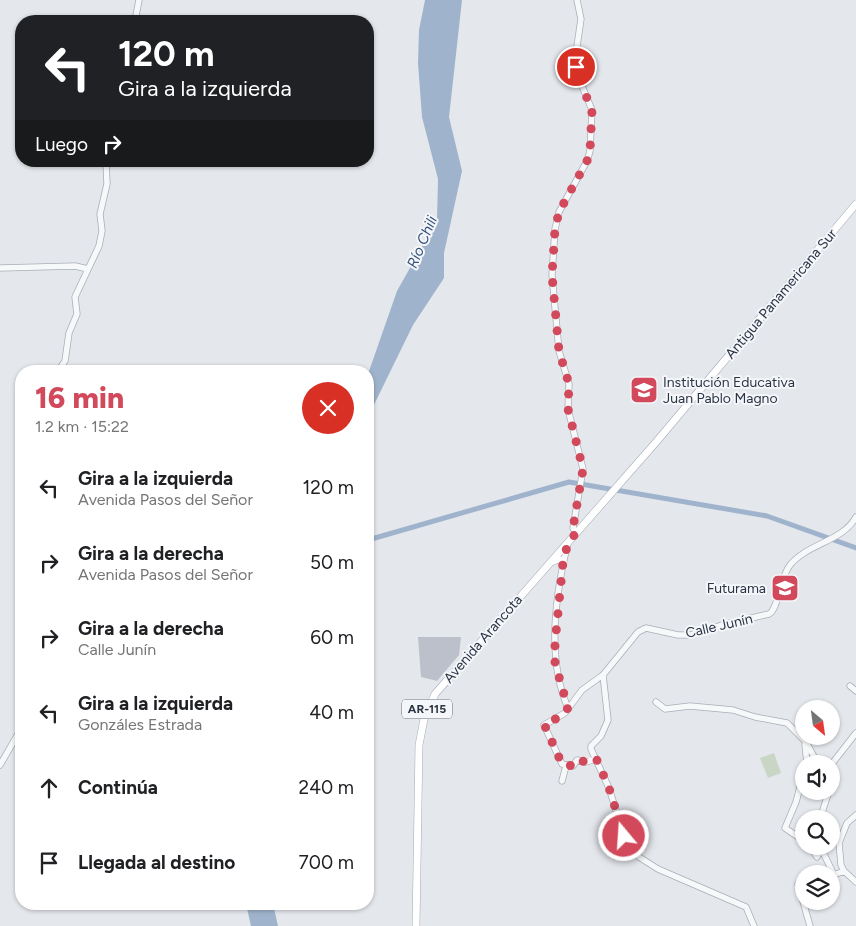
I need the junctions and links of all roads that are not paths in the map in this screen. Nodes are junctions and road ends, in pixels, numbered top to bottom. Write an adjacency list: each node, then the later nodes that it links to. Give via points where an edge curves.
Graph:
1 (139, 0): 3 (street)
2 (577, 0): 10 (street, via 582,19 576,67 592,110 590,151 559,212 552,275 559,351 569,384 568,409 583,469 573,528)
3 (136, 15)
4 (106, 167): 7 (street, via 106,196 100,214 102,231)
5 (856, 204): 10 (main road, Antigua Panamericana Sur / AR-115)
6 (0, 268): 7 (street, via 76,266)
7 (88, 269): 8 (street, via 75,297 77,314)
8 (62, 365)
9 (856, 517): 14 (street, Calle Junín, via 846,530 790,564 783,575 772,612 690,635 646,628 638,632)
10 (576, 533): 11 (main road, Antigua Panamericana Sur / AR-115)
11 (568, 543): 12 (main road, Avenida Arancota / AR-115); 13 (street)
12 (551, 562): 13 (main road, via 558,559); 34 (main road, Avenida Arancota / AR-115, via 453,673 428,708 419,745)
13 (563, 562): 18 (street, via 554,656)
14 (604, 674): 18 (street, Calle Junín, via 582,690); 23 (street, via 608,720 601,736 590,746)
15 (850, 686): 16 (street)
16 (856, 690)
17 (656, 702): 19 (street, via 665,709 690,706 733,710 787,722)
18 (568, 708): 25 (street, Calle Junín, via 560,717 544,724 560,760)
19 (795, 730)
20 (856, 733): 22 (street)
21 (15, 739): 24 (street)
22 (838, 755)
23 (596, 758): 25 (street, via 586,762 577,760 573,766); 35 (street, via 609,788 619,825 639,857 658,869 746,907)
24 (0, 765)
25 (566, 766): 26 (street)
26 (562, 781)
27 (797, 800): 29 (street, via 785,828)
28 (855, 817): 31 (street, via 847,823 839,843 840,865)
29 (795, 835)
30 (824, 855): 31 (street, via 834,875)
31 (844, 871): 32 (street)
32 (856, 882)
33 (805, 910): 36 (street)
34 (416, 926)
35 (754, 926)
36 (810, 926)

